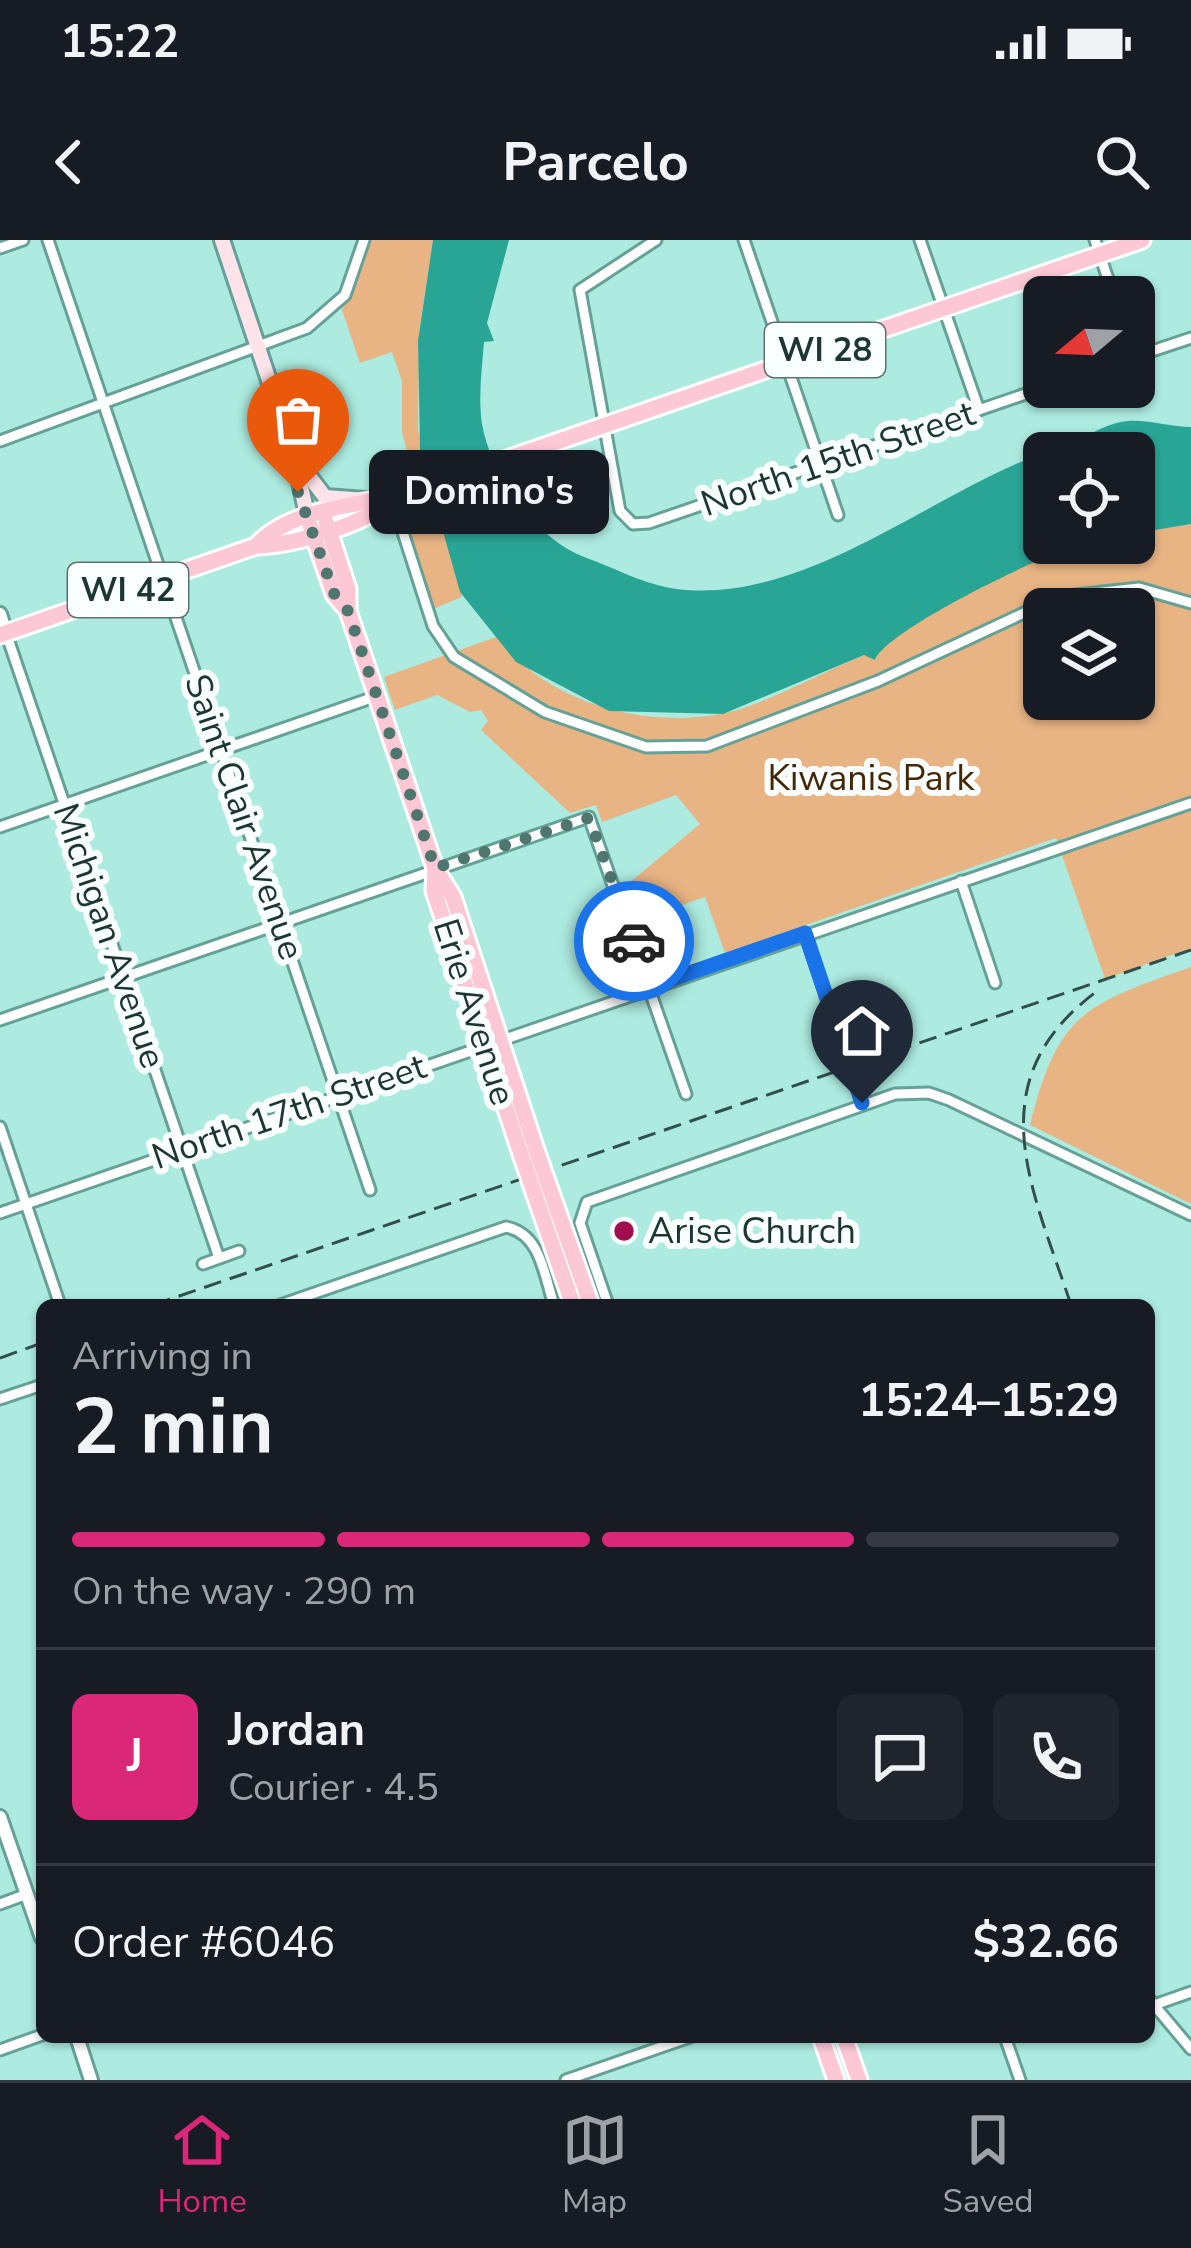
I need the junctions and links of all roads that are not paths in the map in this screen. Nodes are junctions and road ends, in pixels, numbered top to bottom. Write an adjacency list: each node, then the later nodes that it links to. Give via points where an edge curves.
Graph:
1 (22, 240): 10 (street)
2 (48, 240): 18 (street, Saint Clair Avenue)
3 (222, 240): 14 (main road, Erie Avenue)
4 (364, 240): 14 (street, via 338,306)
5 (656, 240): 20 (street, via 580,290)
6 (744, 240): 16 (street)
7 (920, 240): 12 (street)
8 (1142, 240): 9 (main road, WI 28)
9 (1097, 247): 11 (street); 12 (main road, WI 28)
10 (0, 248)
11 (1107, 276)
12 (944, 309): 16 (main road, WI 28); 19 (street)
13 (1191, 338): 15 (street)
14 (259, 347): 18 (street); 22 (main road, Erie Avenue)
15 (1155, 349)
16 (787, 363): 20 (main road, WI 28); 23 (street)
17 (1023, 395): 19 (street, North 15th Street)
18 (104, 402): 21 (street); 29 (street, Saint Clair Avenue)
19 (979, 410): 23 (street, North 15th Street)
20 (603, 425): 23 (street, North 15th Street, via 629,523 649,524); 25 (main road, WI 28)
21 (0, 441)
22 (294, 455): 24 (main road, Erie Avenue); 28 (main road, Erie Avenue)
23 (821, 464): 27 (street)
24 (309, 476): 26 (main road, via 324,496); 28 (main road, Erie Avenue)
25 (392, 498): 26 (main road, WI 28); 28 (main road, WI 28, via 380,510); 30 (street, via 438,637 454,657 580,728 622,742 707,746 857,689 1058,597 1139,588)
26 (366, 500): 28 (main road, WI 28)
27 (838, 514)
28 (318, 525): 29 (main road, WI 42); 33 (main road, Erie Avenue, via 335,596 348,611)
29 (163, 578): 32 (main road, WI 42); 34 (street, Saint Clair Avenue)
30 (1191, 603)
31 (0, 614): 32 (street, Michigan Avenue)
32 (3, 634): 36 (street, Michigan Avenue)
33 (377, 696): 34 (street); 38 (main road, Erie Avenue)
34 (221, 750): 36 (street); 40 (street, Saint Clair Avenue)
35 (1191, 803): 39 (street, North 17th Street)
36 (65, 805): 37 (street); 42 (street, Michigan Avenue)
37 (0, 827)
38 (435, 868): 40 (street); 44 (street, via 589,818); 46 (main road, Erie Avenue, via 434,891)
39 (961, 880): 41 (street, North 17th Street); 43 (street)
40 (280, 923): 42 (street); 48 (street, Saint Clair Avenue)
41 (805, 933): 44 (street, North 17th Street); 49 (street, bridge)
42 (124, 977): 45 (street); 51 (street, Michigan Avenue)
43 (995, 982)
44 (649, 987): 46 (street, North 17th Street); 47 (street)
45 (0, 1020)
46 (492, 1042): 48 (street, North 17th Street); 53 (main road, Erie Avenue, bridge)
47 (686, 1094)
48 (338, 1096): 51 (street, North 17th Street); 52 (street, Saint Clair Avenue)
49 (862, 1103): 56 (street, via 929,1093); 65 (street, via 587,1202 580,1222)
50 (0, 1127): 54 (street)
51 (181, 1149): 54 (street, North 17th Street); 58 (street, Michigan Avenue)
52 (370, 1190)
53 (543, 1193): 63 (main road); 64 (main road)
54 (26, 1203): 55 (street, North 17th Street); 60 (street)
55 (0, 1213)
56 (1191, 1216)
57 (239, 1251): 58 (street)
58 (219, 1258): 59 (street)
59 (202, 1264)
60 (58, 1299)
61 (297, 1299): 62 (street, via 495,1228 520,1229 533,1243)
62 (552, 1299)
63 (571, 1299)
64 (588, 1299)
65 (606, 1299)
66 (36, 1387): 67 (street)
67 (0, 1399)
68 (0, 1816): 69 (street)
69 (27, 1894): 70 (street); 71 (street)
70 (0, 1904)
71 (36, 1920)
72 (1191, 1992): 73 (street)
73 (1155, 2001)
74 (1155, 2006): 81 (street)
75 (36, 2037): 82 (street)
76 (78, 2043): 83 (street)
77 (673, 2043): 84 (street)
78 (823, 2043): 85 (main road)
79 (846, 2043): 86 (main road)
80 (1007, 2043): 87 (street)
81 (1191, 2049)
82 (0, 2050)
83 (92, 2080)
84 (566, 2080)
85 (836, 2080)
86 (859, 2080)
87 (1020, 2080)

